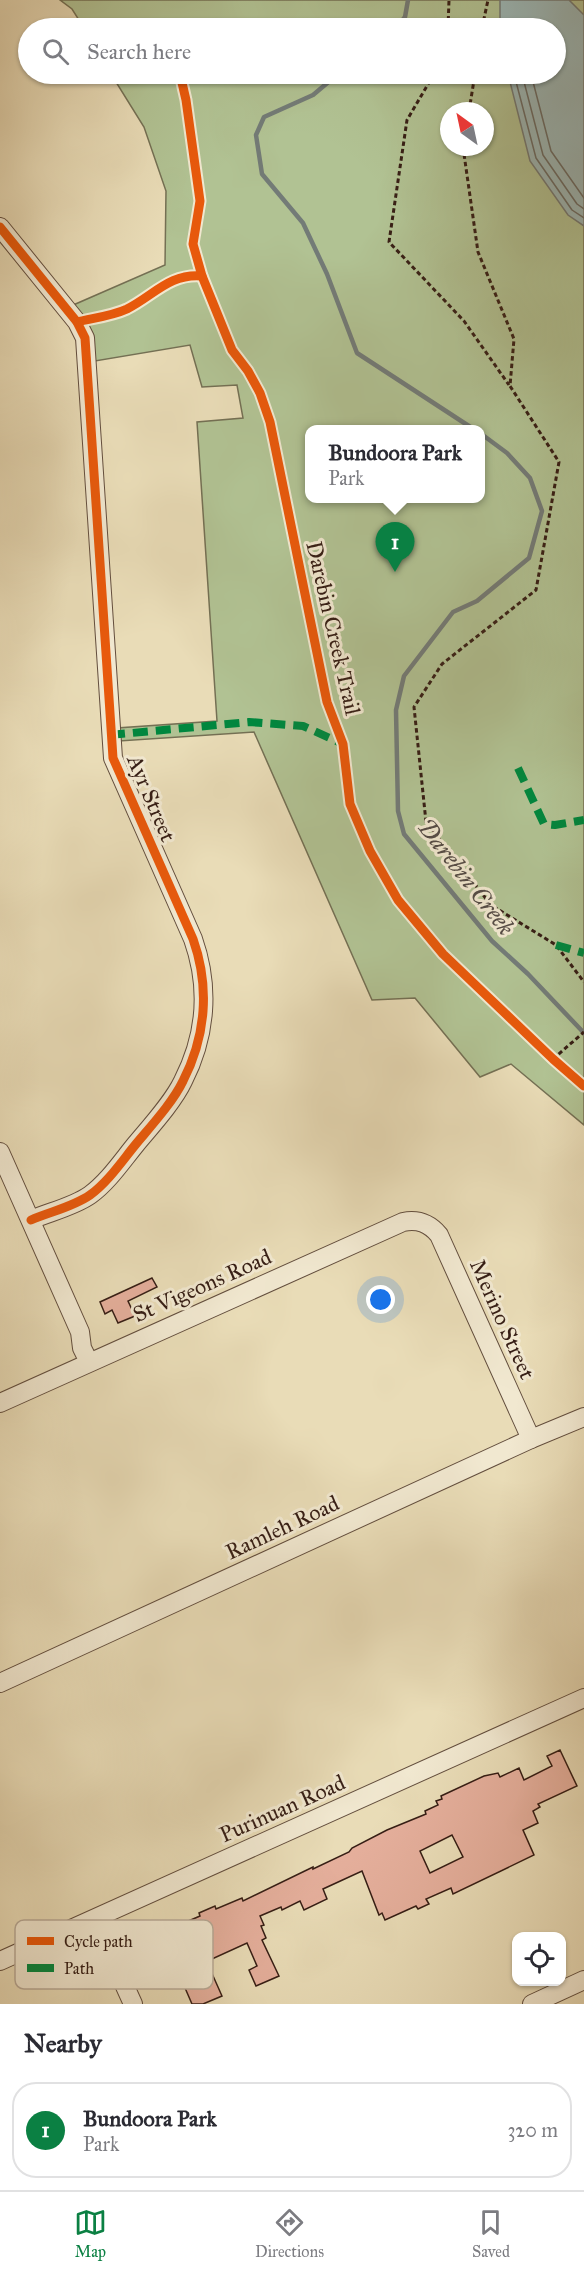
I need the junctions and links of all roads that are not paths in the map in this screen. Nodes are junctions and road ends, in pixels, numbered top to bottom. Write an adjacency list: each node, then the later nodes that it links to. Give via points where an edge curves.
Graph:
1 (0, 227): 3 (street, Ayr Street, via 77,322 85,338 113,758 193,939 204,987 197,1049 182,1083 164,1108 112,1174 90,1195)
2 (0, 1152): 3 (street)
3 (31, 1220): 5 (street, via 80,1332 92,1344)
4 (426, 1223): 5 (street, St Vigeons Road, via 403,1222); 8 (street, Merino Street, via 439,1235)
5 (94, 1360): 6 (street, St Vigeons Road)
6 (0, 1403)
7 (584, 1417): 8 (street, Ramleh Road)
8 (531, 1439): 9 (street, Ramleh Road)
9 (0, 1683)
10 (584, 1698): 11 (street, Purinuan Road)
11 (95, 1919)
12 (15, 1954): 13 (street, Purinuan Road)
13 (0, 1961)
14 (584, 1980): 17 (street)
15 (126, 1989): 16 (street)
16 (133, 2004)
17 (532, 2004)

